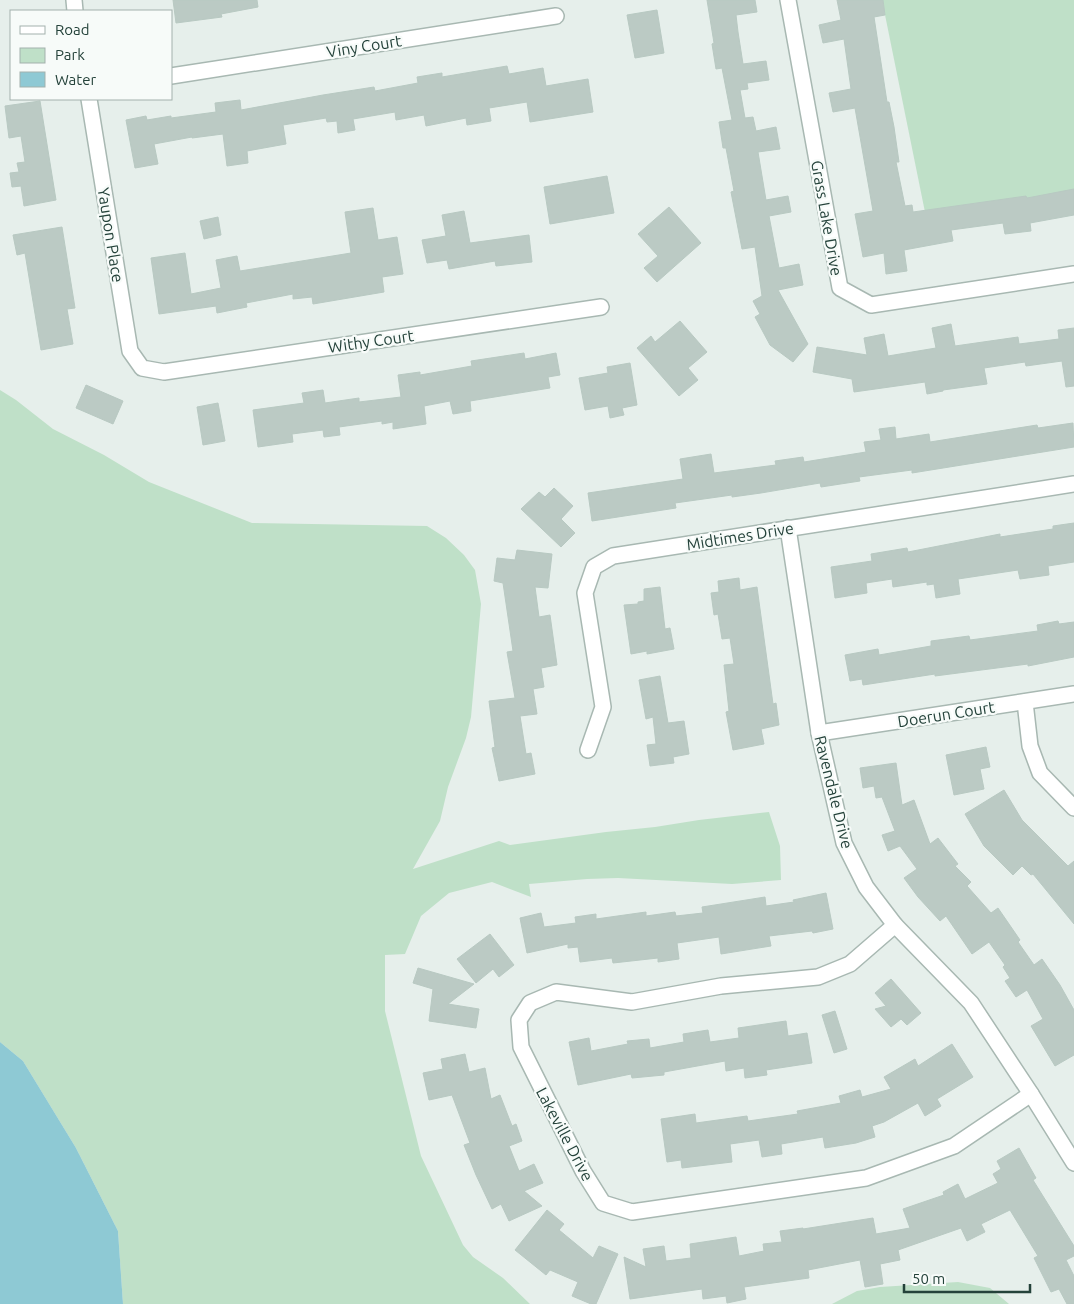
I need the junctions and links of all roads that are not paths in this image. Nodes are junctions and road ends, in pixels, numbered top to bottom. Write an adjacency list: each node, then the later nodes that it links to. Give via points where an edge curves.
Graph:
1 (788, 0): 5 (street, Grass Lake Drive, via 840,288 871,305)
2 (556, 16): 3 (street, Viny Court)
3 (172, 76)
4 (89, 100): 7 (street, Yaupon Place, via 130,351)
5 (1074, 274)
6 (601, 308): 7 (street, Withy Court, via 164,372)
7 (142, 368)
8 (1074, 484): 9 (street, Midtimes Drive)
9 (788, 528): 12 (street, Ravendale Drive); 13 (street, Midtimes Drive, via 613,556 594,567 585,593 603,707)
10 (1074, 694): 11 (street, Doerun Court)
11 (1025, 702): 12 (street, Doerun Court); 14 (street, via 1030,746 1040,773)
12 (819, 733): 15 (street, Ravendale Drive, via 844,843 866,887)
13 (588, 750)
14 (1074, 808)
15 (895, 925): 16 (street, Ravendale Drive, via 971,1003); 16 (street, Lakeville Drive, via 850,964 818,977 721,986 632,1002 556,992 530,1003 519,1020 521,1047 583,1171 603,1203 632,1212 866,1178 954,1146)
16 (1031, 1094): 17 (street, Ravendale Drive)
17 (1074, 1163)

